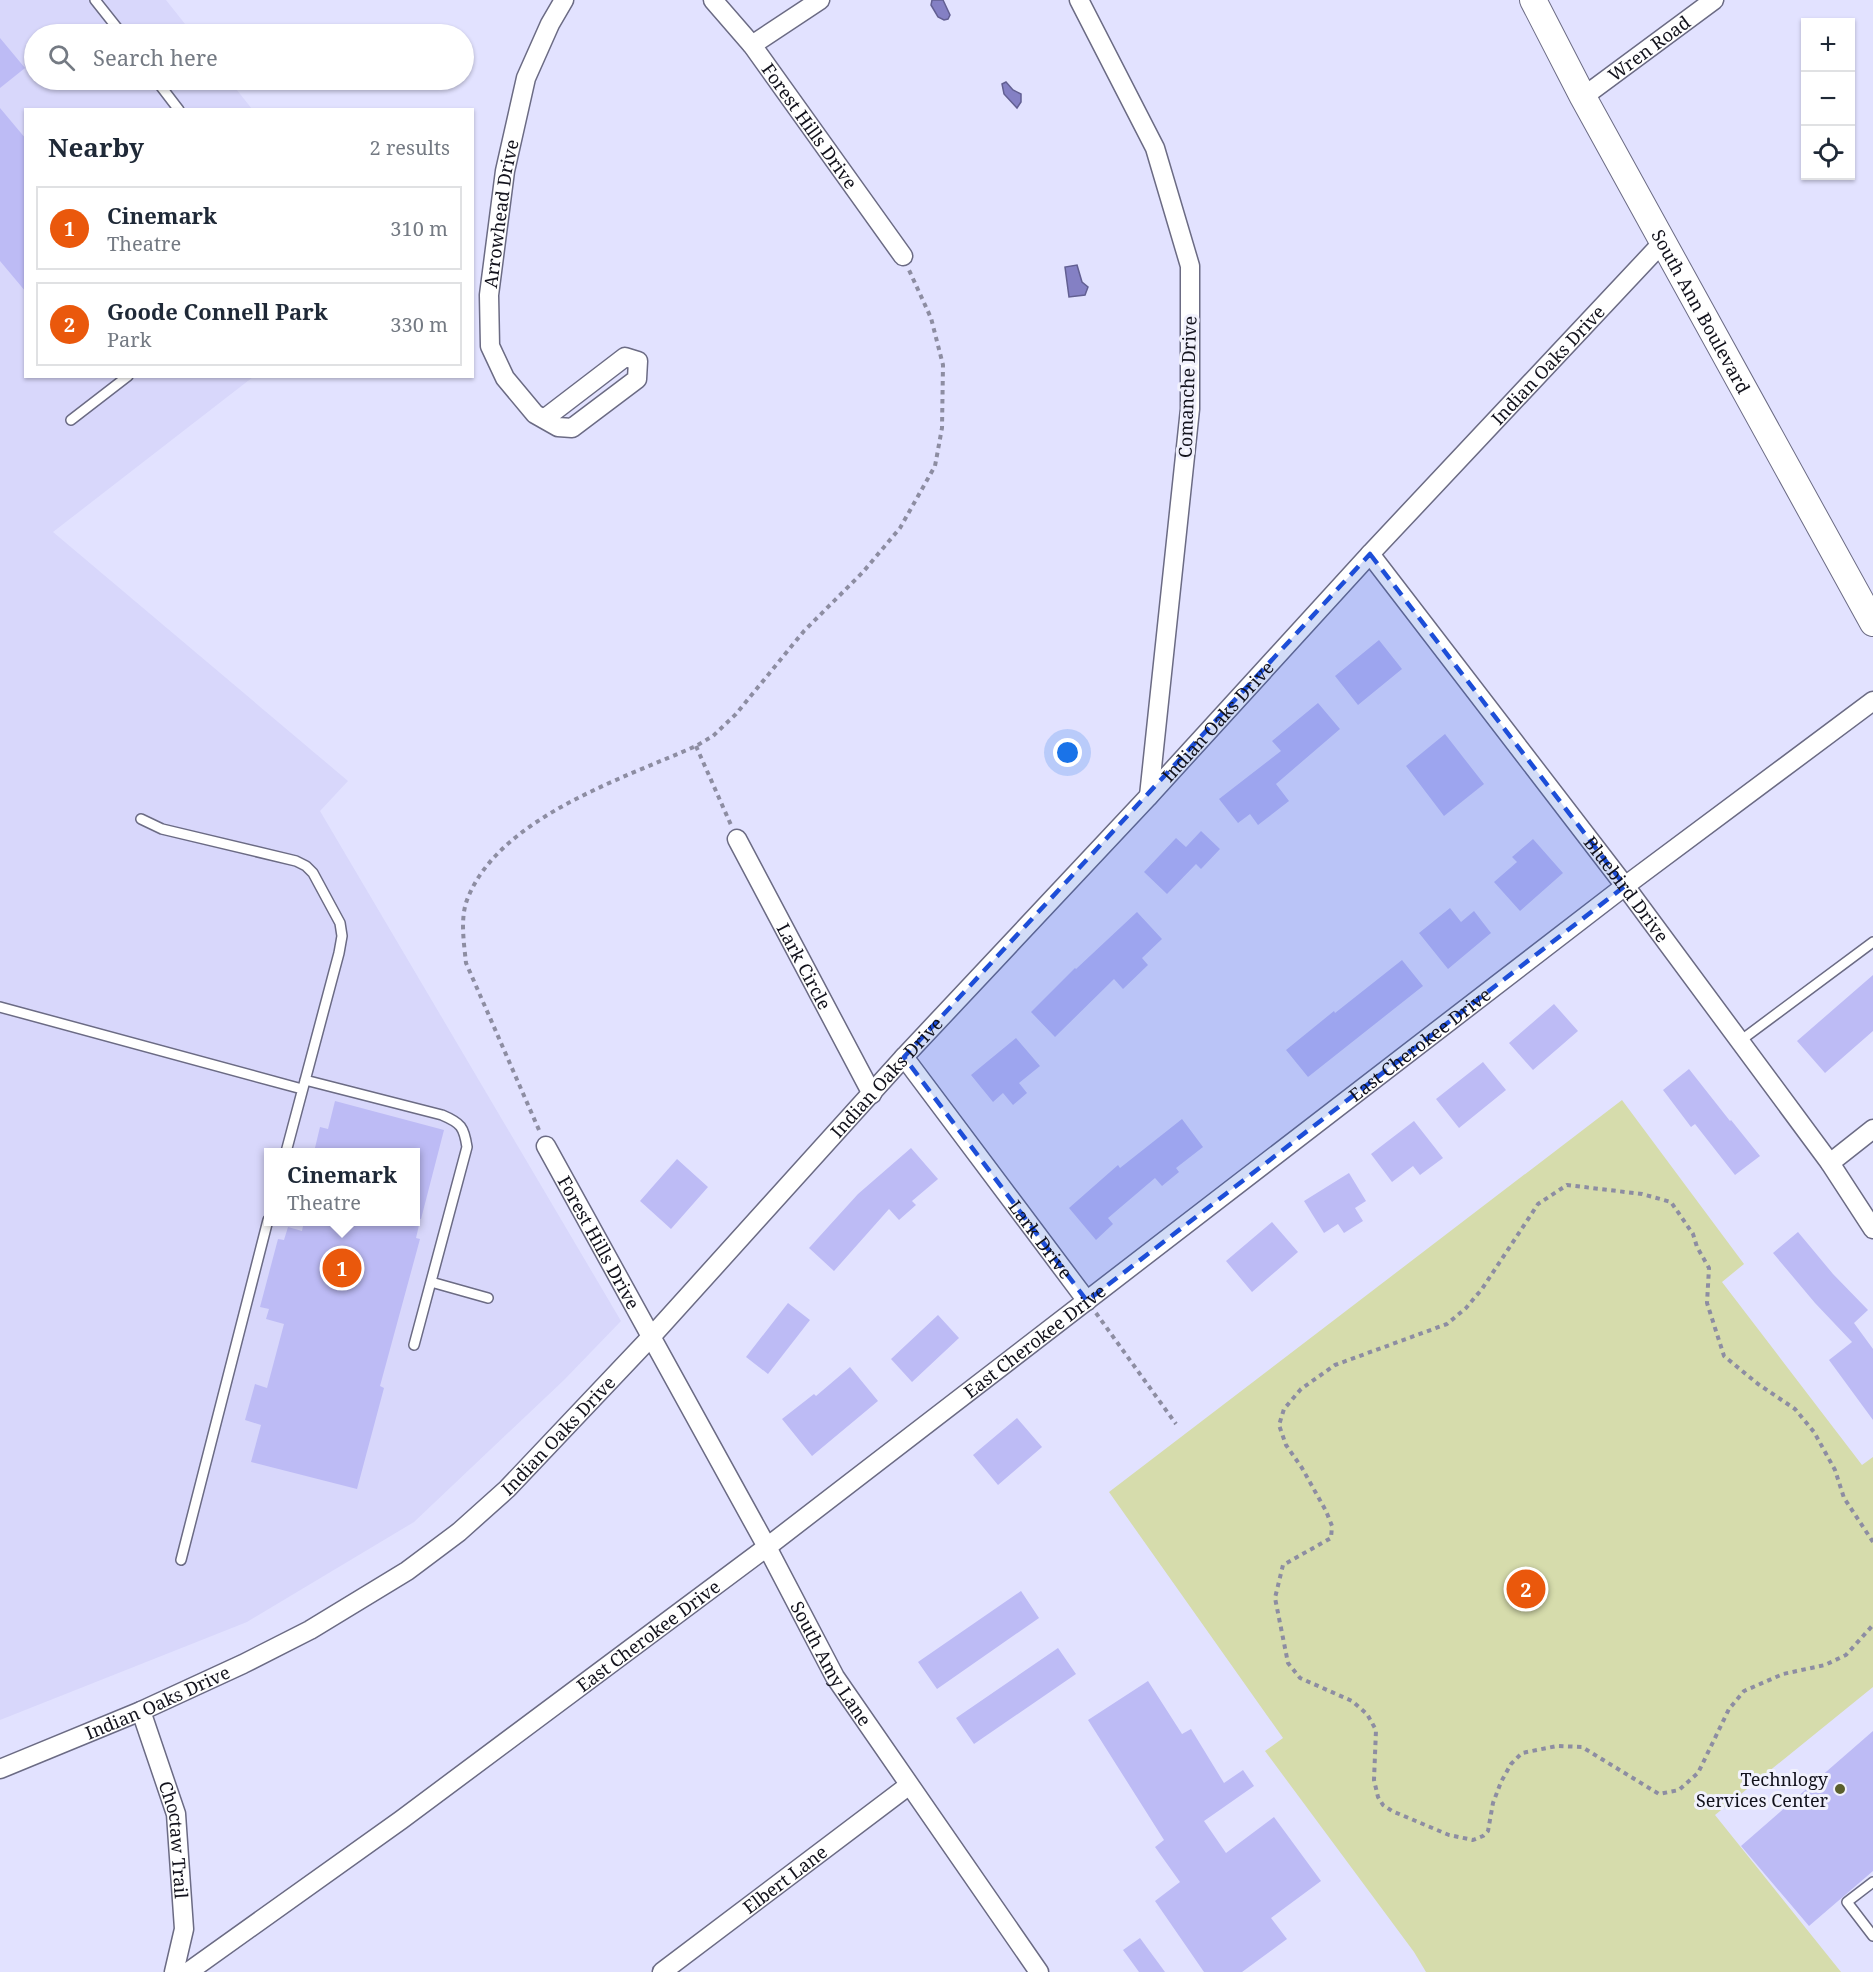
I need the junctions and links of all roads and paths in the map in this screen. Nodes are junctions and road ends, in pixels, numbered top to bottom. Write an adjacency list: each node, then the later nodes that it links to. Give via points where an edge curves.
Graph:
1 (95, 0): 8 (lane)
2 (564, 0): 16 (street, Arrowhead Drive, via 526,78 505,171 489,295 490,346 505,378 535,414)
3 (713, 0): 9 (street, Forest Hills Drive)
4 (820, 0): 9 (street)
5 (1079, 0): 22 (street, Comanche Drive, via 1155,148 1190,266 1190,409)
6 (1533, 0): 11 (street, South Ann Boulevard)
7 (1714, 0): 11 (street, Wren Road)
8 (114, 24)
9 (752, 45): 14 (street, Forest Hills Drive)
10 (164, 90): 12 (lane)
11 (1583, 97): 13 (street, South Ann Boulevard)
12 (177, 108)
13 (1665, 241): 18 (street, Indian Oaks Drive); 19 (street, South Ann Boulevard)
14 (903, 256): 21 (path, via 932,318 943,365 942,428 934,466 900,528 863,572 804,631 736,714)
15 (125, 378): 17 (lane)
16 (544, 419): 16 (street, Arrowhead Drive, via 572,428 636,379 638,361 625,357)
17 (71, 420)
18 (1370, 554): 22 (street, Indian Oaks Drive); 25 (street, Bluebird Drive)
19 (1873, 623)
20 (1873, 701): 25 (street, East Cherokee Drive)
21 (696, 746): 24 (path); 33 (path, via 568,804 518,834 498,852 466,901 462,934 466,963)
22 (1149, 796): 29 (street, Indian Oaks Drive)
23 (141, 819): 30 (lane, via 162,830 296,861 314,873 340,923 342,936)
24 (737, 839): 31 (street, Lark Circle)
25 (1625, 886): 28 (street, Bluebird Drive); 40 (street, East Cherokee Drive)
26 (1873, 942): 28 (lane)
27 (0, 1007): 30 (lane)
28 (1740, 1041): 35 (street, Bluebird Drive)
29 (904, 1058): 31 (street, Indian Oaks Drive); 40 (street, Lark Drive)
30 (304, 1084): 34 (lane); 38 (lane, via 457,1121 467,1147)
31 (872, 1094): 41 (street, Indian Oaks Drive)
32 (1873, 1129): 35 (street)
33 (546, 1146): 41 (street, Forest Hills Drive)
34 (287, 1148)
35 (1830, 1162): 37 (street, Bluebird Drive)
36 (266, 1226): 46 (lane)
37 (1873, 1229)
38 (431, 1282): 39 (lane); 42 (lane)
39 (488, 1298)
40 (1087, 1301): 43 (path); 45 (street, East Cherokee Drive)
41 (651, 1337): 45 (street, South Amy Lane); 48 (street, Indian Oaks Drive, via 507,1490 407,1571 310,1630)
42 (414, 1345)
43 (1176, 1424)
44 (1873, 1542): 47 (path, via 1844,1498 1835,1470 1814,1432 1795,1409 1724,1356 1707,1303 1709,1268 1693,1234 1671,1202 1642,1194 1568,1185 1538,1203 1466,1308 1447,1324 1335,1365 1301,1389 1284,1409 1279,1425 1286,1445 1332,1526 1331,1538 1283,1565 1275,1598 1288,1663 1300,1678 1352,1701 1367,1714 1376,1730 1374,1780 1383,1805 1449,1835 1473,1840 1484,1836 1501,1782 1511,1764 1522,1753 1557,1746 1582,1747 1659,1794 1679,1790 1698,1773 1729,1709 1744,1691 1782,1674 1825,1665 1846,1655)
45 (767, 1547): 50 (street, South Amy Lane, via 835,1677); 54 (street, East Cherokee Drive, via 401,1820)
46 (182, 1560)
47 (1873, 1625)
48 (141, 1711): 49 (street, Indian Oaks Drive); 53 (street, Choctaw Trail, via 176,1814 184,1929)
49 (0, 1769)
50 (908, 1786): 55 (street, Elbert Lane); 56 (street, South Amy Lane)
51 (1873, 1882): 52 (lane, via 1847,1902)
52 (1873, 1936)
53 (174, 1972)
54 (188, 1972)
55 (662, 1972)
56 (1039, 1972)

